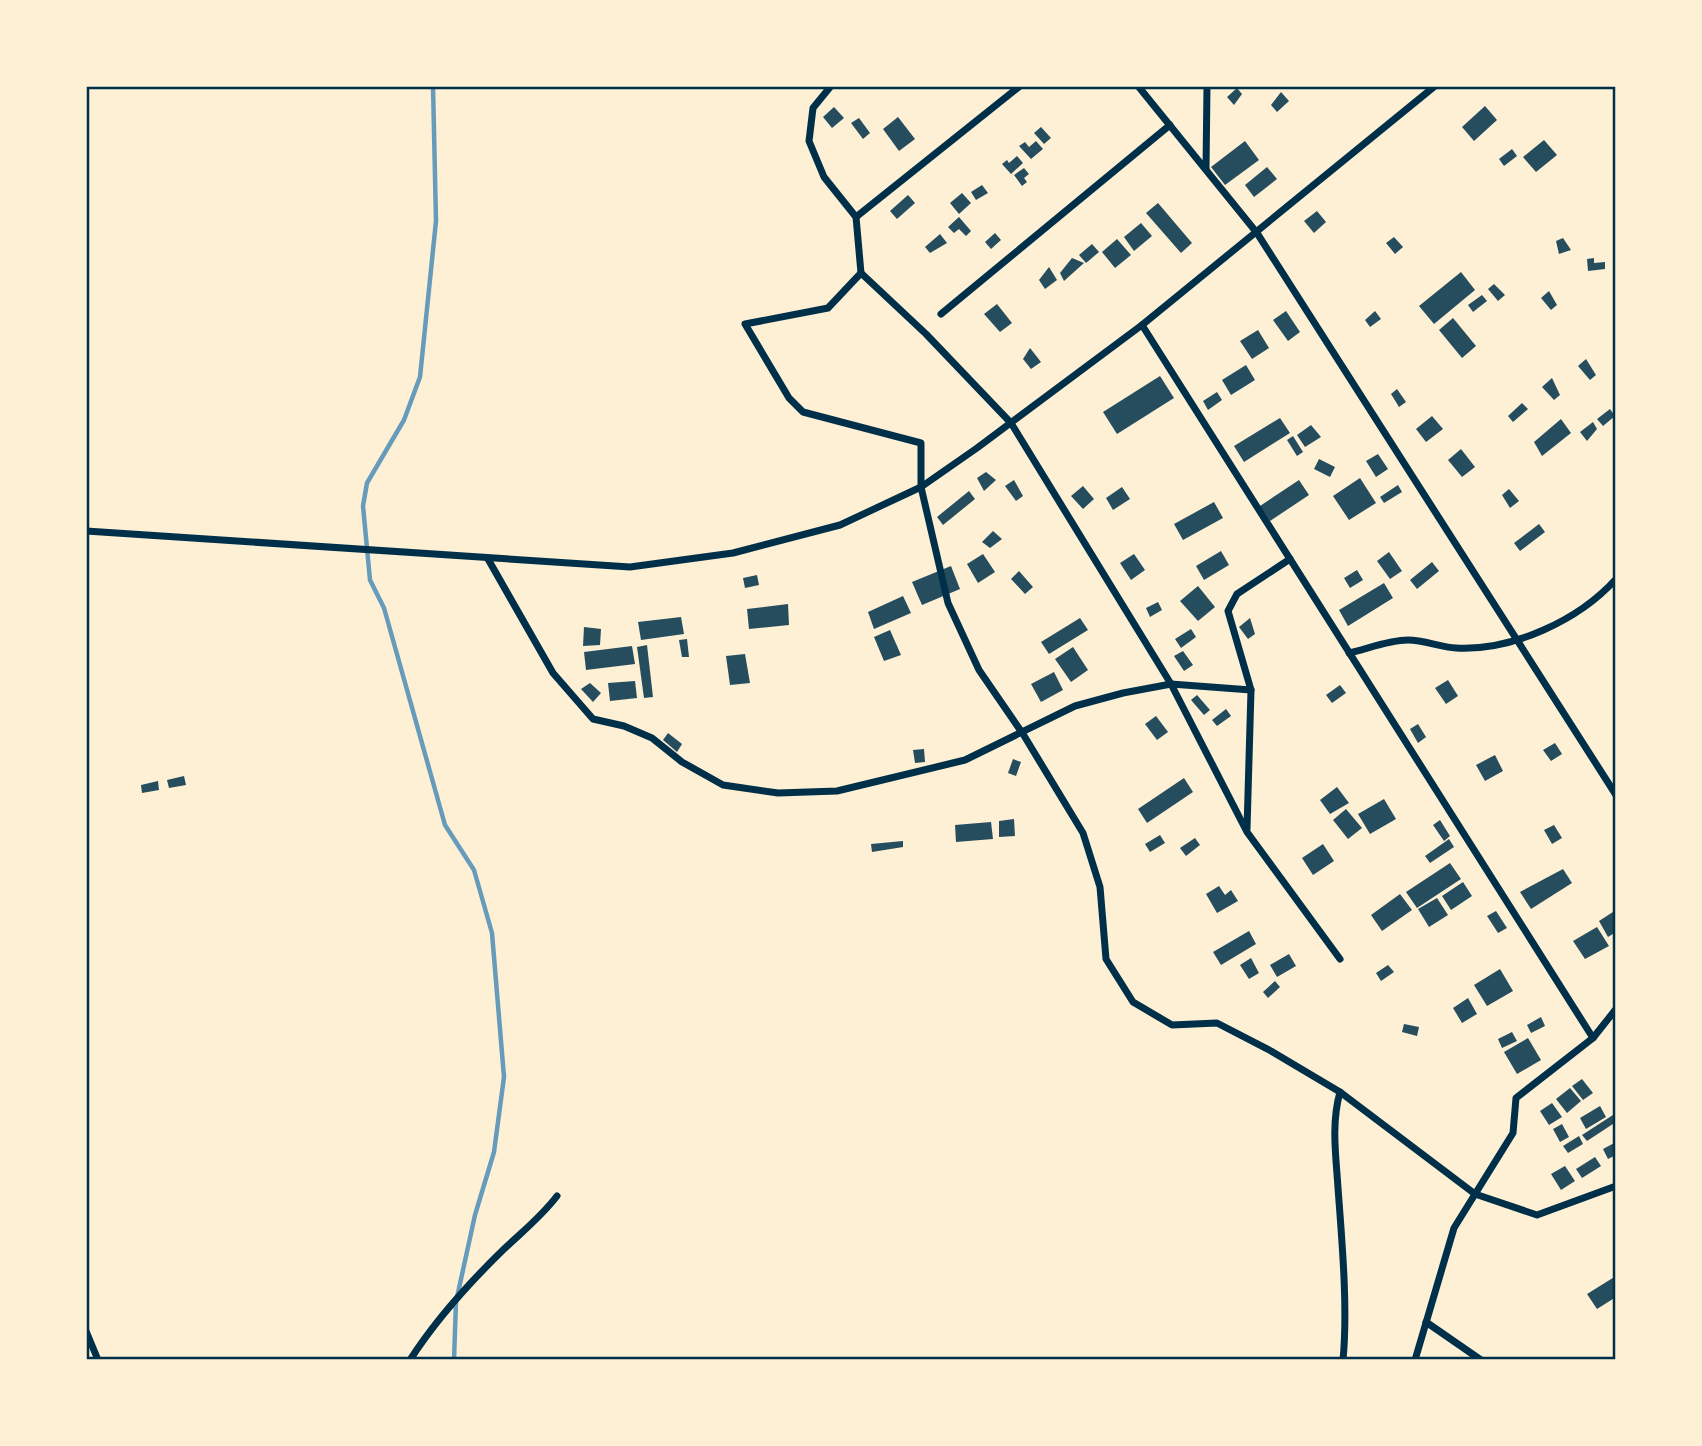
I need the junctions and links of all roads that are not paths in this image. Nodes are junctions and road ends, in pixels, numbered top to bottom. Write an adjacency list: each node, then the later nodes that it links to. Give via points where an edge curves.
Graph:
1 (831, 86): 8 (street, via 813,107 809,141 824,177)
2 (1020, 86): 8 (street)
3 (1138, 86): 6 (street)
4 (1207, 86): 7 (street)
5 (1435, 86): 9 (street)
6 (1170, 125): 7 (street); 11 (street)
7 (1206, 170): 9 (street)
8 (856, 217): 10 (street)
9 (1257, 233): 12 (street); 19 (street)
10 (861, 273): 13 (street); 14 (street, via 828,308 745,324 789,398 803,412 921,443)
11 (941, 314)
12 (1142, 325): 13 (street); 17 (street)
13 (1011, 423): 14 (street); 21 (street)
14 (921, 487): 16 (street, via 840,525 733,553 630,567); 23 (street, via 948,603 979,670)
15 (86, 531): 16 (street)
16 (488, 559): 23 (street, via 553,673 593,719 652,738 723,785 778,793 838,791 965,760)
17 (1290, 559): 20 (street); 22 (street, via 1237,594 1228,611)
18 (1616, 579): 19 (street, via 1600,597 1568,619)
19 (1517, 640): 20 (street, via 1458,648 1407,639); 24 (street)
20 (1349, 653): 28 (street)
21 (1171, 684): 22 (street); 23 (street, via 1075,706); 25 (street)
22 (1251, 690): 25 (street)
23 (1023, 734): 29 (street, via 1083,833 1100,887 1106,960 1133,1002 1172,1025 1217,1023)
24 (1616, 795)
25 (1247, 832): 26 (street)
26 (1340, 959)
27 (1616, 1009): 28 (street)
28 (1593, 1038): 31 (street, via 1516,1098 1513,1133)
29 (1340, 1092): 31 (street); 38 (street, via 1334,1141 1345,1317)
30 (1616, 1186): 31 (street, via 1537,1215)
31 (1475, 1194): 33 (street, via 1454,1228)
32 (557, 1196): 37 (street, via 481,1274)
33 (1426, 1322): 39 (street); 40 (street)
34 (86, 1331): 35 (street)
35 (89, 1352): 36 (street)
36 (97, 1360)
37 (410, 1360)
38 (1343, 1360)
39 (1415, 1360)
40 (1481, 1360)

